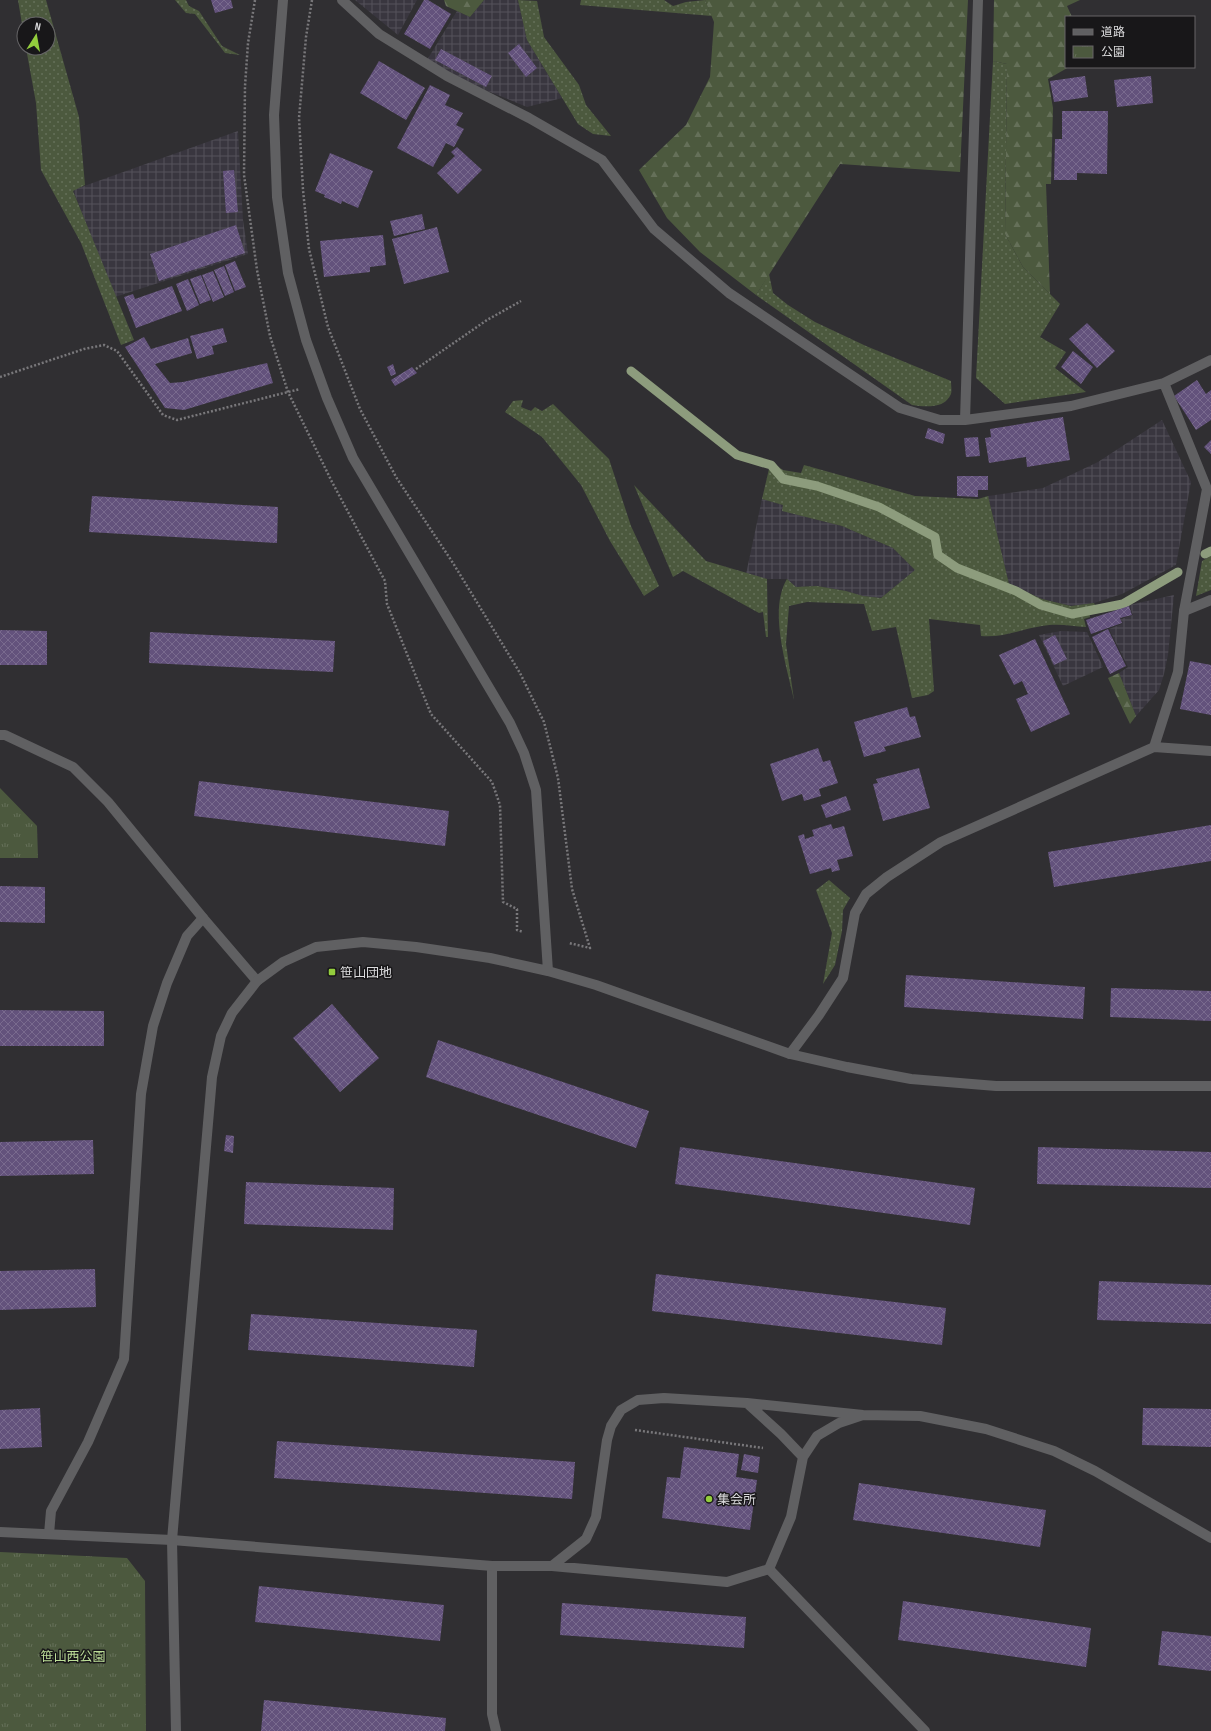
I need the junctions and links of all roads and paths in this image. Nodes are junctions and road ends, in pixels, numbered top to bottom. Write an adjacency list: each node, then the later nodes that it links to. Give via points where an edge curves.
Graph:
1 (283, 0): 9 (street, via 274,115 277,197 288,273 306,340)
2 (312, 0): 18 (path, via 299,118 309,249 328,327 360,409 396,477 453,563 520,673 544,722 558,778 572,889 590,948)
3 (342, 0): 11 (street, via 379,34 447,76 529,118 602,160 654,229 729,293 804,344 900,408 940,420)
4 (978, 0): 11 (street)
5 (521, 300): 7 (path)
6 (1211, 360): 10 (street)
7 (416, 369)
8 (0, 377): 9 (path, via 84,349 104,345 117,351 163,415 177,420)
9 (322, 383): 18 (street, via 353,458 510,723 524,753 536,790)
10 (1164, 383): 11 (street, via 1071,406); 13 (street, via 1207,489)
11 (965, 420)
12 (1211, 600): 13 (street)
13 (1184, 611): 15 (street, via 1178,672)
14 (0, 735): 17 (street, via 5,735 73,768 108,802)
15 (1154, 747): 16 (street); 21 (street, via 942,842 887,877 866,894 855,913 843,978)
16 (1211, 751)
17 (203, 918): 20 (street); 28 (street, via 187,936 167,983 153,1026 141,1094 124,1359 88,1442 51,1511)
18 (546, 938): 19 (street)
19 (548, 971): 20 (street, via 470,955 363,942 316,947 283,962); 21 (street, via 596,985)
20 (257, 981): 30 (street, via 232,1013 221,1036 212,1077)
21 (790, 1054): 22 (street, via 911,1079 996,1086)
22 (1211, 1086)
23 (747, 1402): 24 (street); 25 (street, via 664,1398 638,1400 621,1410); 26 (street)
24 (862, 1415): 26 (street, via 839,1423 817,1436); 29 (street, via 920,1416 986,1429 1046,1447 1095,1471)
25 (611, 1426): 26 (path); 32 (street, via 596,1517 586,1539)
26 (801, 1455): 33 (street, via 791,1517)
27 (0, 1532): 28 (street)
28 (49, 1534): 30 (street)
29 (1211, 1538)
30 (172, 1540): 31 (street); 34 (street)
31 (492, 1566): 32 (street); 35 (street, via 492,1714)
32 (552, 1566): 33 (street, via 728,1582)
33 (769, 1569): 36 (street)
34 (176, 1731)
35 (496, 1731)
36 (926, 1731)

